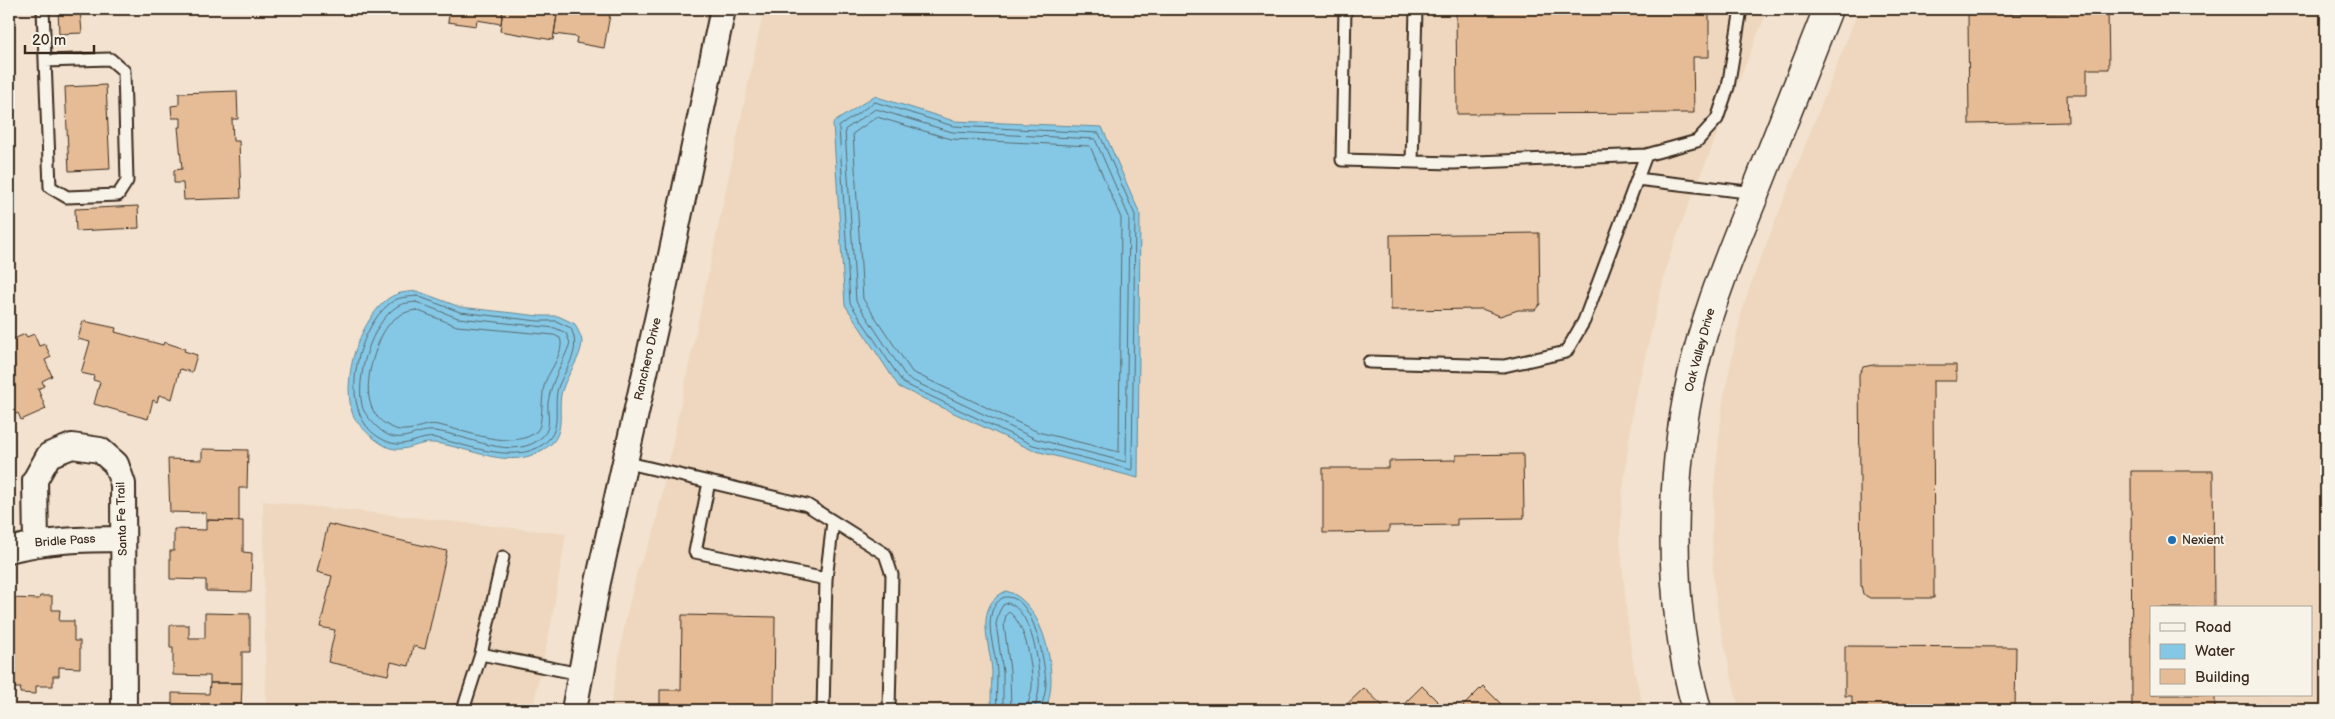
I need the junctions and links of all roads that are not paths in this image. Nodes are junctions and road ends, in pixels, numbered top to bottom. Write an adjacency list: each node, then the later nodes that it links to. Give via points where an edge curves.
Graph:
1 (43, 9): 7 (lane)
2 (722, 9): 13 (street, Ranchero Drive)
3 (1345, 9): 9 (lane, via 1342,160)
4 (1416, 9): 9 (lane)
5 (1741, 9): 8 (lane, via 1732,68 1717,119 1697,141)
6 (1828, 9): 11 (street, Oak Valley Drive)
7 (45, 61): 7 (lane, via 50,187 67,196 118,195 127,180 124,71 110,59)
8 (1646, 155): 9 (lane); 10 (lane)
9 (1412, 162)
10 (1637, 179): 11 (lane); 12 (lane, via 1584,321 1566,352 1504,366)
11 (1755, 193): 28 (street, Oak Valley Drive, via 1709,313 1697,356 1679,450 1677,594 1681,636)
12 (1369, 362)
13 (624, 462): 14 (lane); 22 (street, Ranchero Drive)
14 (709, 482): 15 (lane, via 807,505); 20 (lane, via 695,552)
15 (833, 522): 20 (lane); 27 (lane, via 885,554 892,575)
16 (123, 539): 17 (street, Bridle Pass); 17 (street, Santa Fe Trail, via 123,484 116,464 100,450 72,446 49,455 35,480); 23 (street, Santa Fe Trail)
17 (36, 542): 18 (street, Bridle Pass)
18 (9, 550)
19 (503, 557): 21 (lane)
20 (826, 579): 26 (lane)
21 (481, 654): 22 (lane); 24 (lane)
22 (580, 674): 25 (street, Ranchero Drive)
23 (124, 710)
24 (464, 710)
25 (574, 710)
26 (823, 710)
27 (889, 710)
28 (1697, 710)

